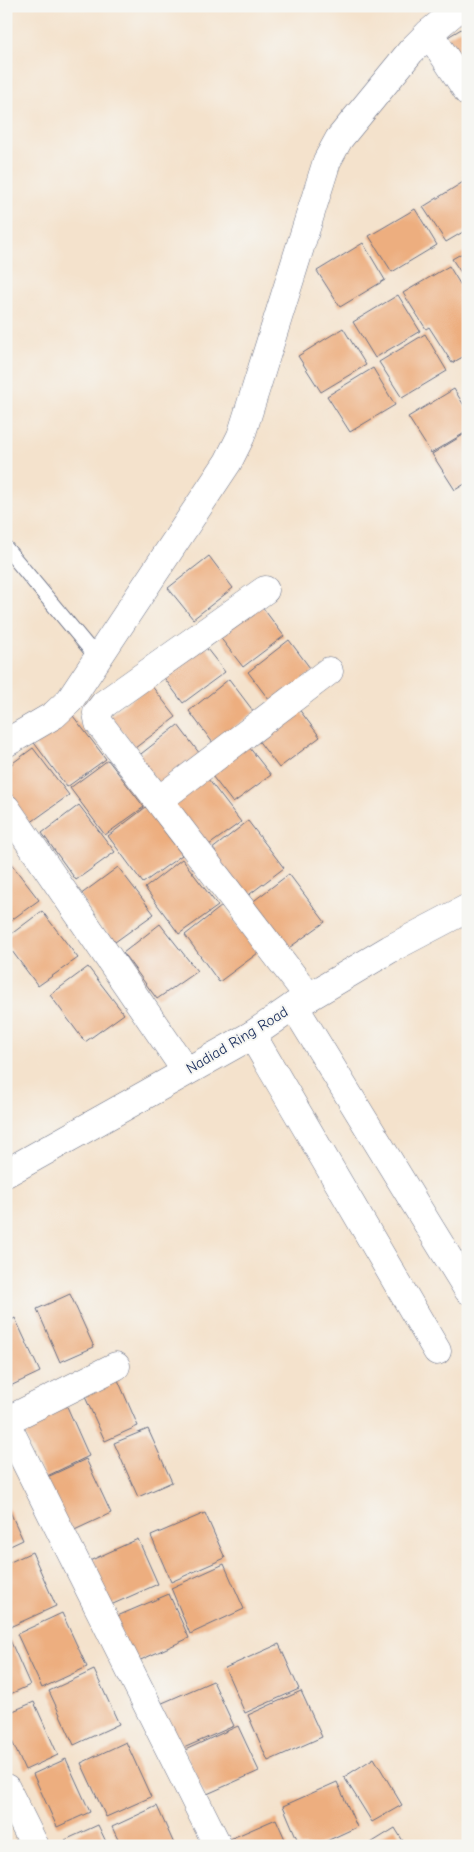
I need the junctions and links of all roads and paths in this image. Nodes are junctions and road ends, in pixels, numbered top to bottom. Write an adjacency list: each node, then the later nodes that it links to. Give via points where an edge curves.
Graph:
1 (461, 6): 2 (main road)
2 (429, 33): 3 (main road); 6 (main road, via 332,149 236,448)
3 (468, 92)
4 (6, 548): 6 (lane)
5 (265, 590): 9 (main road, via 104,704 97,713 99,723)
6 (98, 658): 8 (main road, via 70,700 54,715)
7 (329, 671): 9 (main road)
8 (6, 743)
9 (158, 800): 12 (main road)
10 (6, 808): 14 (main road)
11 (468, 908): 12 (main road, Nadiad Ring Road, via 390,949)
12 (302, 1002): 13 (main road, Nadiad Ring Road); 16 (main road)
13 (252, 1034): 14 (main road, Nadiad Ring Road); 17 (main road)
14 (186, 1071): 15 (main road, Nadiad Ring Road)
15 (6, 1173)
16 (468, 1290)
17 (436, 1351)
18 (116, 1366): 19 (main road)
19 (6, 1422): 22 (main road)
20 (6, 1788): 21 (main road)
21 (36, 1846)
22 (218, 1846)

